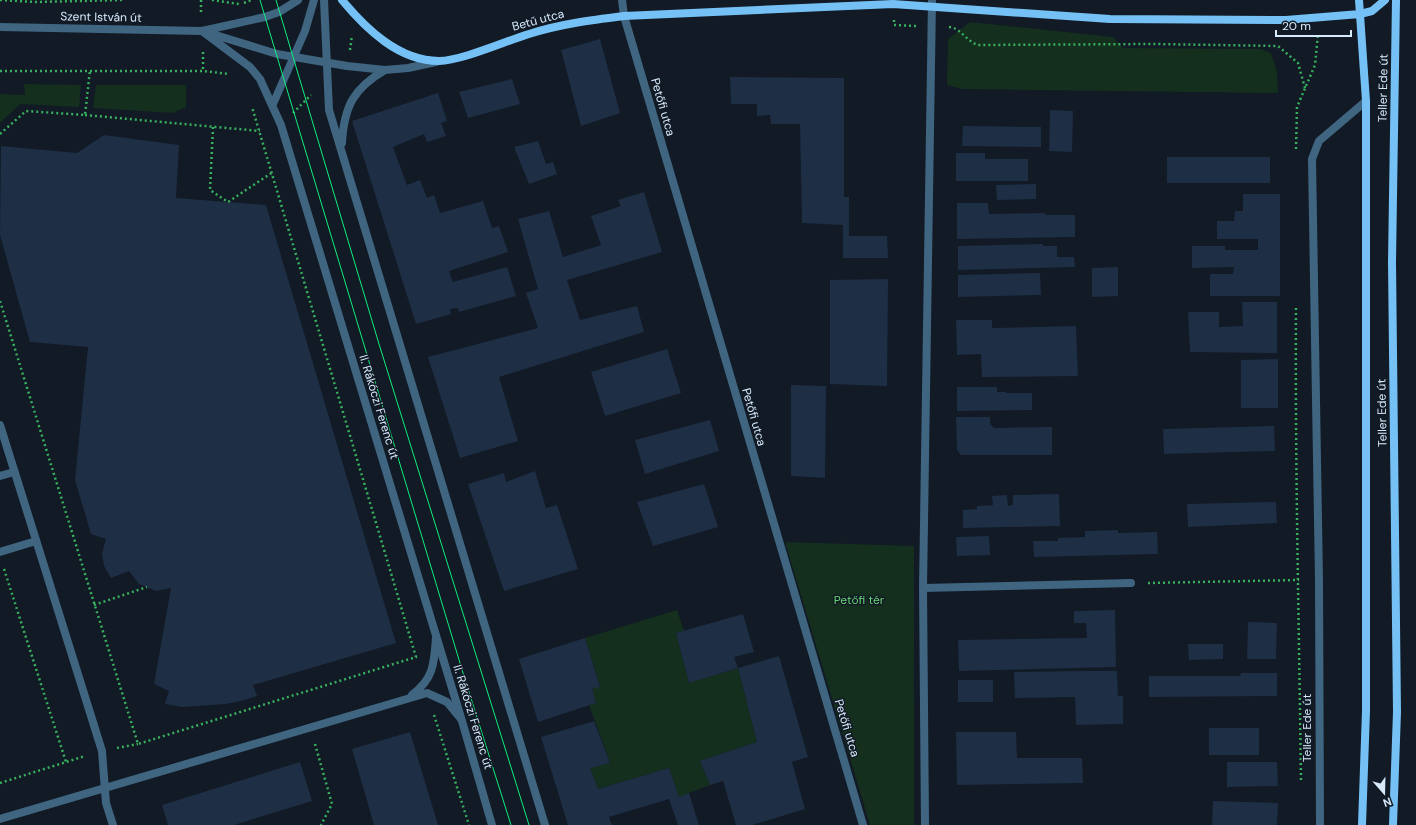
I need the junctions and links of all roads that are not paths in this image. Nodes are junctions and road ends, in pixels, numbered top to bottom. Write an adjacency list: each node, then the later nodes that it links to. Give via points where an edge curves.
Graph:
1 (298, 0): 13 (street, Szent István út, via 266,17)
2 (314, 0): 14 (street)
3 (324, 0): 16 (street)
4 (342, 0): 15 (main road, Betű utca, via 355,16 388,44 408,55)
5 (622, 0): 11 (street, Petőfi utca)
6 (1358, 0): 10 (main road, Teller Ede út)
7 (1385, 0): 10 (main road, Betű utca, via 1372,10)
8 (1396, 0): 40 (main road, Teller Ede út, via 1392,262 1397,712)
9 (932, 3): 10 (main road, Betű utca, via 1110,19 1286,20); 11 (main road, Betű utca); 27 (street)
10 (1360, 14): 18 (main road, Teller Ede út)
11 (624, 16): 15 (main road, Betű utca, via 550,28 464,56); 36 (street, Petőfi utca)
12 (0, 27): 13 (street, Szent István út)
13 (202, 31): 14 (street, Szent István út); 19 (street, via 250,67 260,79)
14 (294, 58): 16 (street, Betű utca); 19 (street)
15 (439, 61): 17 (street, Betű utca)
16 (326, 63): 17 (street, Betű utca); 20 (street, via 329,110)
17 (385, 70): 20 (street, via 368,80 353,97 343,124)
18 (1366, 101): 38 (street, Teller Ede út, via 1319,141 1312,159); 39 (main road, Teller Ede út, via 1366,711)
19 (273, 104): 28 (street, II. Rákóczi Ferenc út)
20 (341, 149): 35 (street)
21 (0, 425): 22 (street)
22 (14, 472): 23 (street); 24 (street)
23 (0, 476)
24 (36, 541): 25 (street); 31 (street, via 102,751)
25 (0, 552)
26 (1131, 583): 27 (street)
27 (923, 588): 37 (street)
28 (436, 638): 29 (street, via 433,668 424,686); 30 (street, II. Rákóczi Ferenc út)
29 (409, 698): 30 (street, via 427,693 447,702); 31 (street)
30 (462, 721): 34 (street, II. Rákóczi Ferenc út)
31 (104, 787): 32 (street); 33 (street)
32 (0, 819)
33 (113, 825)
34 (492, 825)
35 (545, 825)
36 (863, 825)
37 (925, 825)
38 (1320, 825)
39 (1362, 825)
40 (1393, 825)

